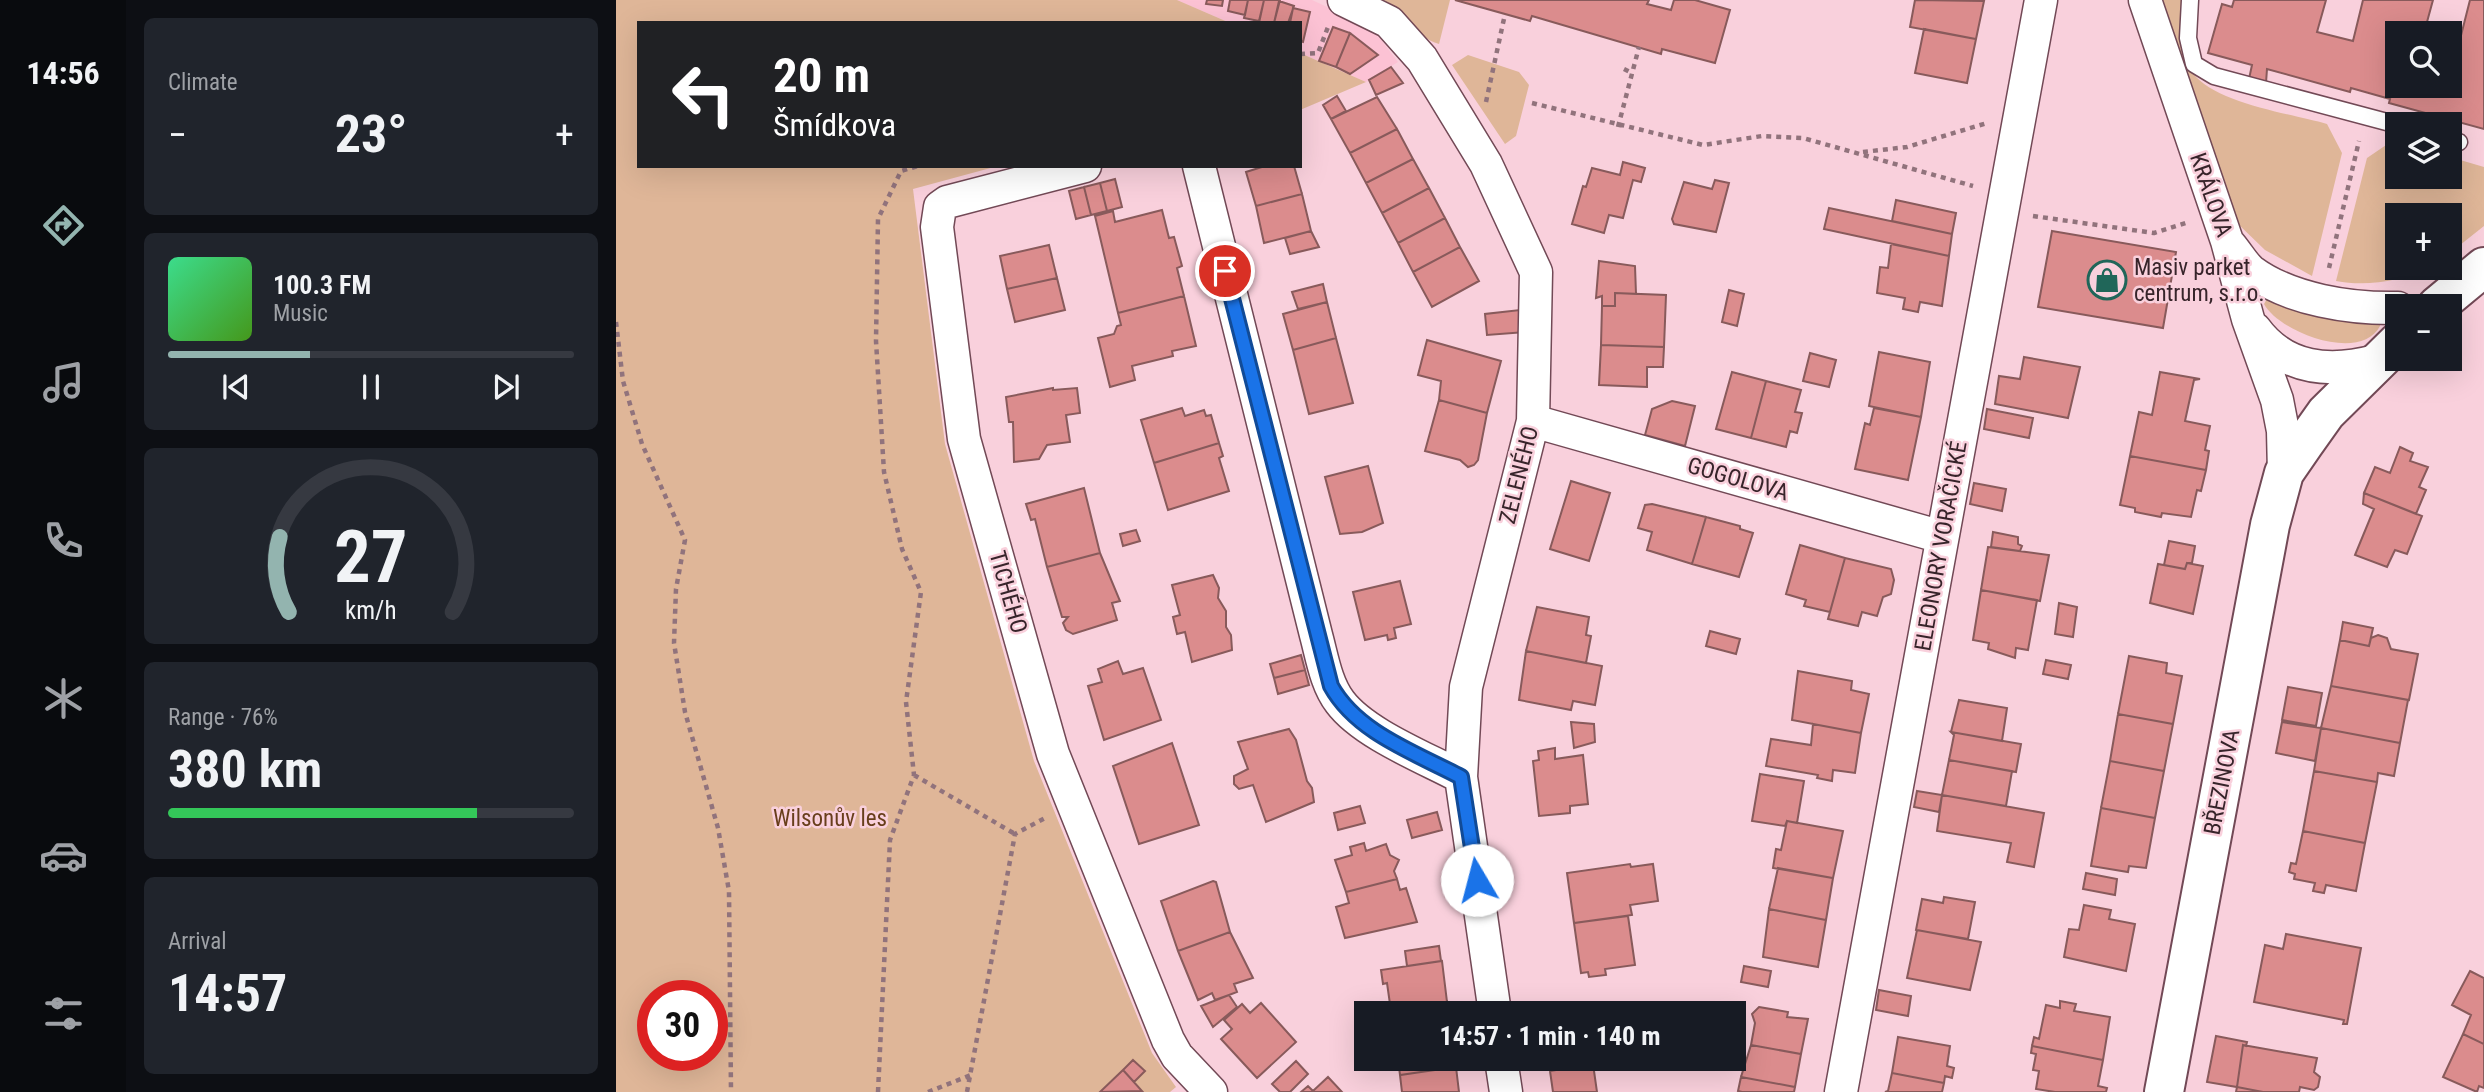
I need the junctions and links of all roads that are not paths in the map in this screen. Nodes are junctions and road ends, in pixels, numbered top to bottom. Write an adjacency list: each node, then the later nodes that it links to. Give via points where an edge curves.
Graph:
1 (2041, 0): 17 (street, ELEONORY VORAČICKÉ)
2 (2145, 0): 8 (street, KRÁLOVA)
3 (2190, 0): 5 (lane, via 2188,38 2194,64 2214,76)
4 (1337, 10): 15 (street, ZELENÉHO, via 1389,22 1422,59 1476,147 1536,272)
5 (2385, 121)
6 (1076, 168): 21 (street, TICHÉHO, via 940,207 937,217 964,439 1053,754 1168,1040)
7 (1199, 168): 18 (street, via 1331,686 1340,703 1360,722)
8 (2227, 242): 11 (street, via 2250,270 2276,285 2327,301); 12 (street, KRÁLOVA)
9 (2484, 267): 10 (street)
10 (2445, 294)
11 (2385, 308)
12 (2248, 319): 13 (street, via 2265,342 2302,364 2332,369); 16 (street, KRÁLOVA, via 2277,400)
13 (2385, 353)
14 (2385, 354): 16 (street, BŘEZINOVA, via 2326,413)
15 (1533, 421): 17 (street, GOGOLOVA); 18 (street, ZELENÉHO, via 1466,687)
16 (2284, 473): 24 (street, BŘEZINOVA, via 2270,525)
17 (1942, 537): 23 (street, ELEONORY VORAČICKÉ)
18 (1461, 777): 19 (street, ZELENÉHO)
19 (1493, 1001)
20 (1503, 1071): 22 (street)
21 (1211, 1092)
22 (1506, 1092)
23 (1841, 1092)
24 (2164, 1092)

